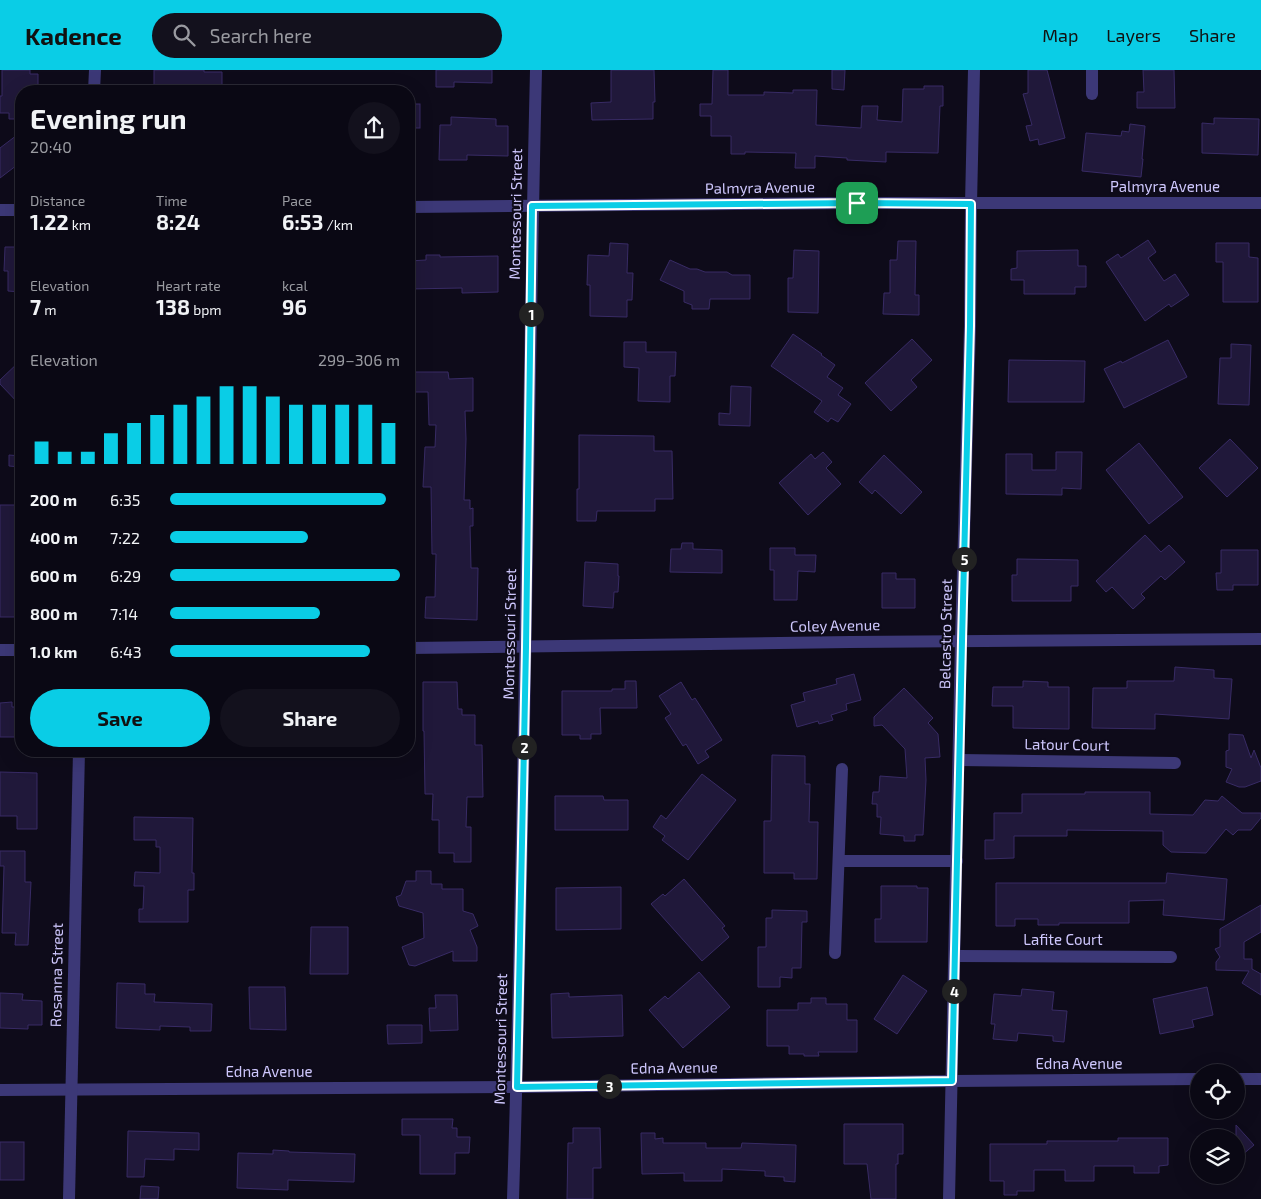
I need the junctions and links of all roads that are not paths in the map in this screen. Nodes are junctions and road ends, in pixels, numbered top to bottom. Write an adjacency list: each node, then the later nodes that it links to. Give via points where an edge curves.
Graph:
1 (95, 70): 5 (street)
2 (536, 70): 9 (street, Montessouri Street)
3 (974, 70): 8 (street, Belcastro Street)
4 (1092, 70): 6 (street)
5 (94, 85)
6 (1092, 94)
7 (1261, 203): 8 (street, Palmyra Avenue)
8 (971, 204): 9 (street, Palmyra Avenue); 14 (street, Belcastro Street)
9 (532, 206): 10 (street, Palmyra Avenue); 15 (street, Montessouri Street)
10 (415, 207)
11 (0, 210): 12 (street)
12 (15, 210)
13 (1261, 639): 14 (street, Coley Avenue)
14 (962, 641): 15 (street, Coley Avenue); 20 (street, Belcastro Street)
15 (526, 647): 16 (street, Coley Avenue); 32 (street, Montessouri Street)
16 (415, 648)
17 (0, 650): 18 (street)
18 (15, 650)
19 (79, 757): 33 (street, Rosanna Street)
20 (959, 760): 21 (street, Latour Court); 24 (street, Belcastro Street)
21 (1175, 762)
22 (842, 769): 23 (street)
23 (838, 860): 24 (street); 25 (street)
24 (957, 861): 26 (street, Belcastro Street)
25 (835, 953)
26 (955, 956): 27 (street, Lafite Court); 31 (street, Belcastro Street)
27 (1171, 957)
28 (1245, 1079): 29 (street)
29 (1261, 1079)
30 (1190, 1080): 31 (street, Edna Avenue)
31 (952, 1081): 32 (street, Edna Avenue); 37 (street, Belcastro Street)
32 (517, 1087): 33 (street, Edna Avenue); 36 (street, Montessouri Street)
33 (71, 1089): 34 (street, Edna Avenue); 35 (street, Rosanna Street)
34 (0, 1090)
35 (69, 1199)
36 (513, 1199)
37 (949, 1199)

